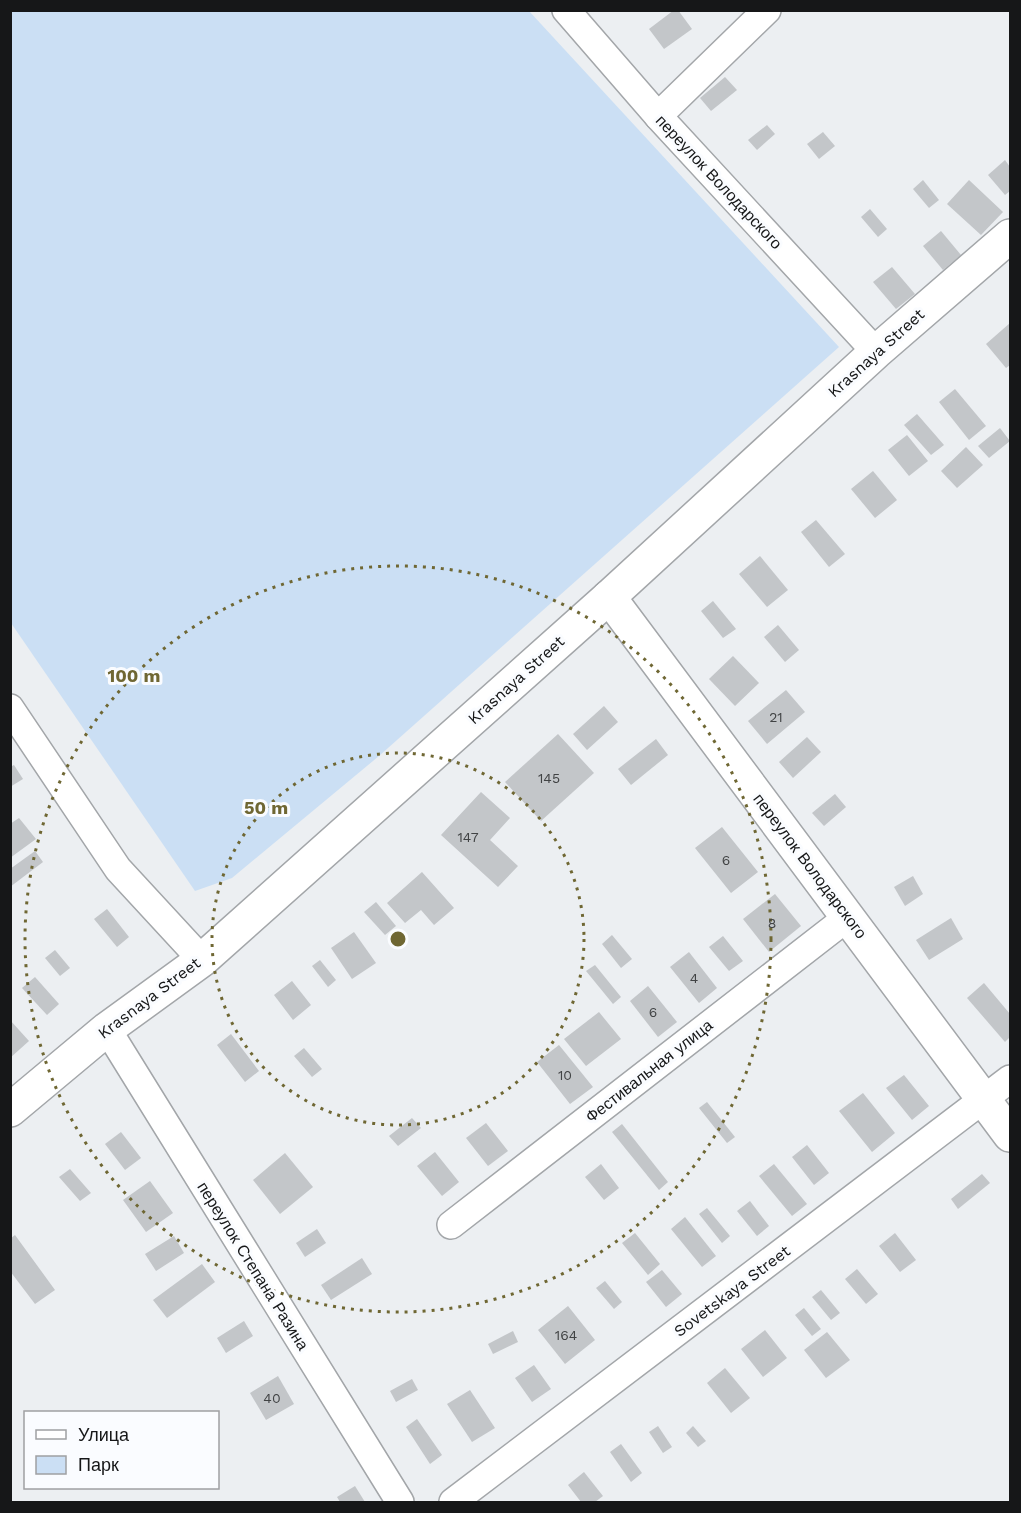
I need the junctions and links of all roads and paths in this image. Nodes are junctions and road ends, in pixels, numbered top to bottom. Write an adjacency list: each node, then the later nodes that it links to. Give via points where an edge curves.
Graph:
1 (566, 10): 3 (street, переулок Володарского)
2 (767, 10): 3 (street)
3 (658, 116): 5 (street, переулок Володарского)
4 (1011, 236): 5 (street, Krasnaya Street)
5 (876, 351): 6 (street, Krasnaya Street)
6 (609, 597): 8 (street, переулок Володарского); 9 (street, Krasnaya Street)
7 (10, 708): 9 (street, via 118,869)
8 (848, 917): 12 (street, переулок Володарского); 15 (street, Фестивальная улица)
9 (202, 960): 10 (street, Krasnaya Street)
10 (106, 1029): 13 (street, Krasnaya Street); 16 (street, переулок Степана Разина)
11 (1011, 1079): 12 (street, Sovetskaya Street)
12 (984, 1100): 14 (street, переулок Володарского); 17 (street, Sovetskaya Street)
13 (10, 1110)
14 (1011, 1135)
15 (451, 1225)
16 (400, 1503)
17 (453, 1503)

